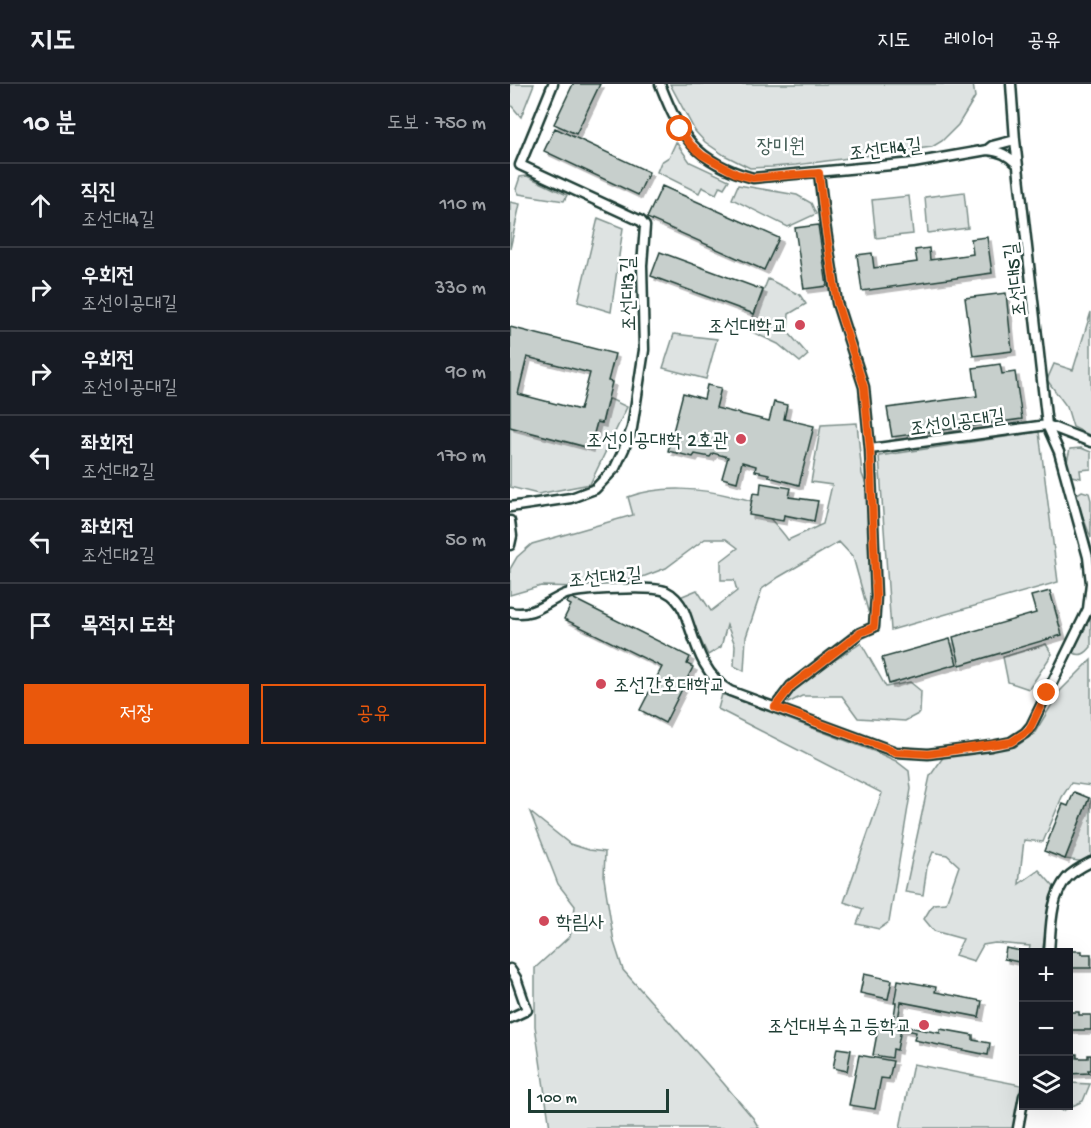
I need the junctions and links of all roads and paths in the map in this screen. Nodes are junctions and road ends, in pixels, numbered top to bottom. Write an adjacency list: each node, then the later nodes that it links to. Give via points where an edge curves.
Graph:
1 (553, 84): 11 (street, 조선대3길, via 520,165 645,226 644,350 632,428 615,468 595,489 580,496)
2 (660, 84): 7 (street, 조선대4길, via 680,129 702,155 753,178)
3 (1011, 84): 4 (street, 조선대5길)
4 (1015, 140): 5 (street, 조선대4길); 6 (street, 조선대5길)
5 (987, 150): 6 (street, via 999,151); 7 (street, 조선대4길)
6 (1017, 164): 8 (street, 조선대5길)
7 (819, 173): 10 (street, via 836,298 863,384)
8 (1047, 425): 9 (street); 10 (street, 조선이공대길); 15 (street, 조선대2길, via 1059,452 1088,557 1091,583 1088,609 1029,730 1011,742 991,746 928,754 896,752)
9 (1091, 442)
10 (870, 449): 15 (street, via 874,627 860,633 791,686)
11 (510, 507)
12 (510, 521): 13 (street)
13 (510, 545)
14 (510, 612): 15 (street, 조선대2길, via 533,612 569,593 642,588 665,591 681,604 702,660 717,682 730,691)
15 (775, 707)
16 (1091, 862): 17 (street, via 1062,885 1054,906)
17 (1049, 948)
18 (510, 969): 19 (street, via 527,1010)
19 (510, 1018)
20 (1021, 1110): 21 (street)
21 (1018, 1128)

